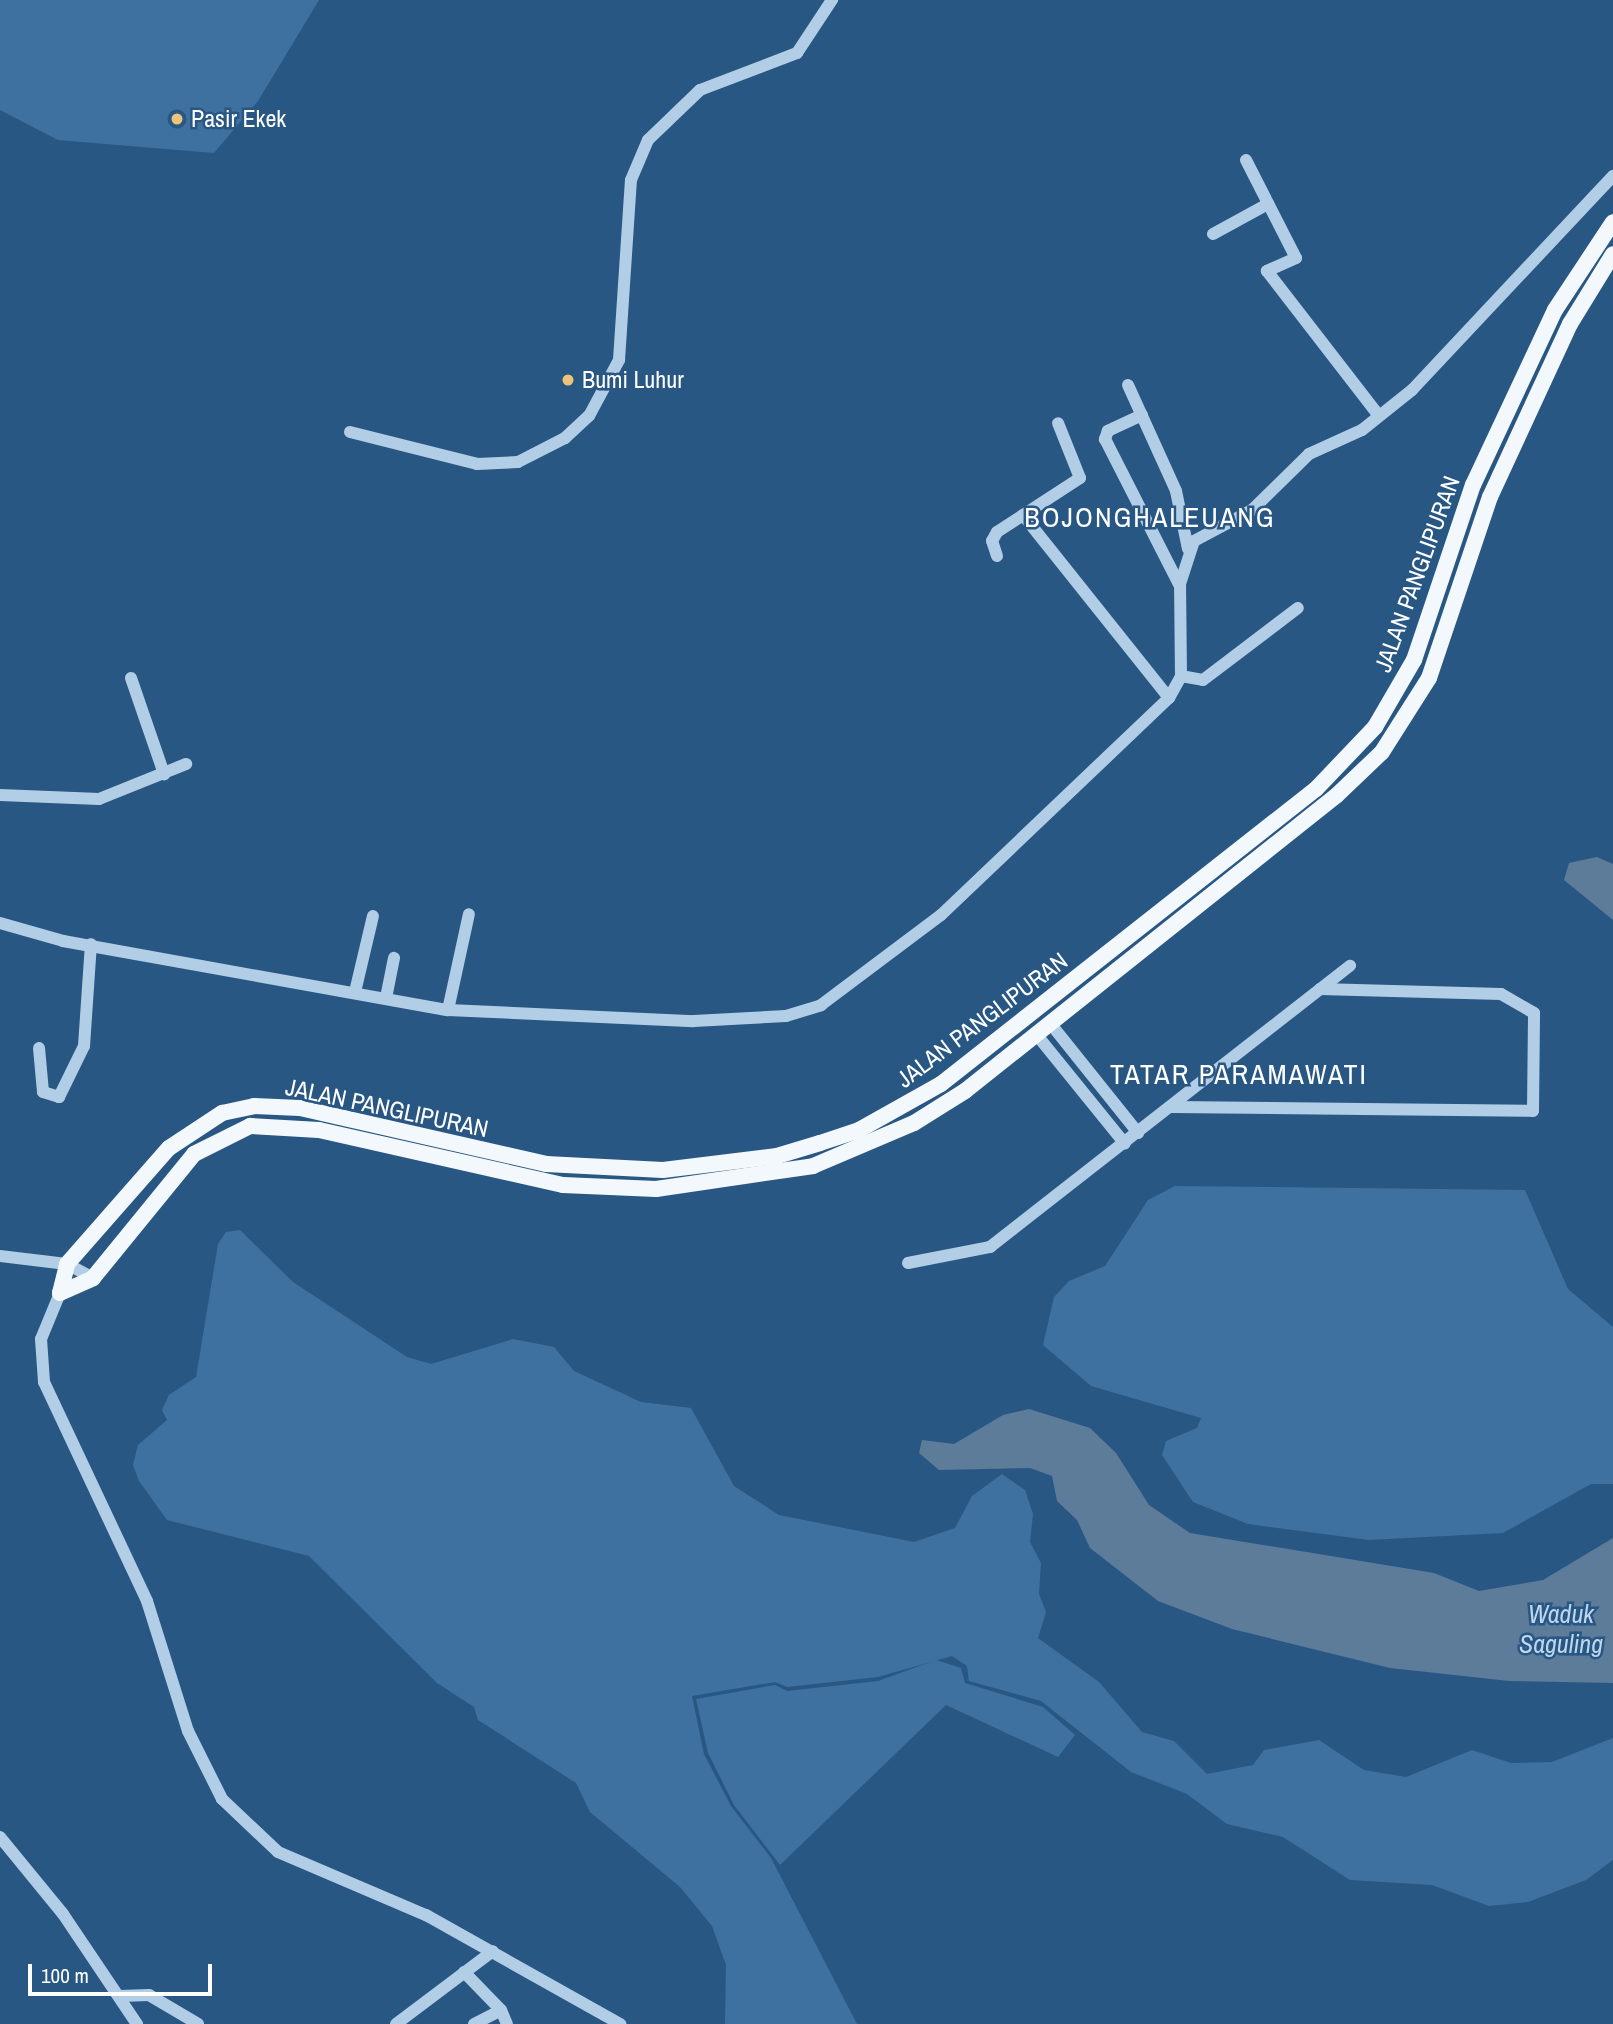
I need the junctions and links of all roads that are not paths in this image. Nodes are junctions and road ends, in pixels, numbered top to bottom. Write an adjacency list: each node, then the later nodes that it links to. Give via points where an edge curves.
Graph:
1 (832, 0): 12 (street, via 797,53 700,90 648,139 631,180 619,360 589,416 565,438 518,462 477,464)
2 (1246, 160): 4 (street)
3 (1613, 176): 10 (street, via 1435,368)
4 (1268, 204): 6 (street); 10 (street, via 1296,258 1267,271)
5 (1613, 222): 24 (main road, JALAN PANGLIPURAN, via 1565,292 1473,485 1414,660 1375,727 1316,789)
6 (1213, 234)
7 (1613, 254): 25 (main road, JALAN PANGLIPURAN, via 1570,324 1490,497 1441,648 1410,713 1337,795)
8 (1128, 385): 9 (street)
9 (1142, 415): 14 (street, via 1176,491); 16 (street, via 1108,431 1105,439)
10 (1379, 416): 14 (street, via 1309,454 1252,510 1203,534)
11 (1058, 423): 13 (street, via 1080,478)
12 (350, 432)
13 (1023, 515): 15 (street, via 993,536); 20 (street)
14 (1188, 549): 16 (street)
15 (997, 556)
16 (1180, 584): 18 (street)
17 (1298, 608): 18 (street, via 1203,680)
18 (1181, 677): 20 (street)
19 (131, 678): 22 (street)
20 (1168, 698): 35 (street, via 941,915 840,993 803,1013 655,1021)
21 (186, 764): 22 (street)
22 (164, 774): 23 (street, via 99,799)
23 (0, 795)
24 (1197, 884): 25 (main road); 41 (main road, JALAN PANGLIPURAN, via 941,1084 859,1130 777,1156 663,1170 576,1168)
25 (1208, 898): 36 (main road, JALAN PANGLIPURAN)
26 (468, 914): 35 (street)
27 (373, 916): 33 (street)
28 (0, 923): 29 (street)
29 (91, 944): 33 (street); 37 (street, via 84,1046 59,1097 43,1092)
30 (394, 958): 34 (street)
31 (1350, 967): 32 (street)
32 (1320, 989): 38 (street); 38 (street, via 1501,995 1534,1013 1533,1111)
33 (355, 992): 34 (street)
34 (386, 998): 35 (street)
35 (448, 1010)
36 (1043, 1028): 39 (street); 40 (street); 42 (main road, JALAN PANGLIPURAN, via 914,1123 813,1167 656,1189 593,1188)
37 (39, 1048)
38 (1171, 1107): 39 (street)
39 (1138, 1133): 40 (street)
40 (1125, 1144): 44 (street, via 990,1247)
41 (496, 1154): 42 (main road); 45 (main road, JALAN PANGLIPURAN, via 300,1108 254,1106 222,1113 169,1148)
42 (489, 1171): 46 (main road, JALAN PANGLIPURAN, via 319,1130 250,1126 194,1154)
43 (0, 1256): 45 (street)
44 (908, 1263)
45 (67, 1264): 46 (street); 47 (main road, JALAN PANGLIPURAN)
46 (93, 1278): 47 (main road, JALAN PANGLIPURAN)
47 (60, 1293): 49 (street, via 41,1339 44,1382 147,1601 188,1731 222,1799 278,1852)
48 (0, 1837): 51 (street)
49 (493, 1951): 50 (street); 58 (street)
50 (464, 1972): 52 (street); 55 (street)
51 (120, 1996): 53 (street); 54 (street, via 149,1995)
52 (501, 2010): 56 (street); 57 (street)
53 (137, 2024)
54 (198, 2024)
55 (396, 2024)
56 (474, 2024)
57 (507, 2024)
58 (620, 2024)

